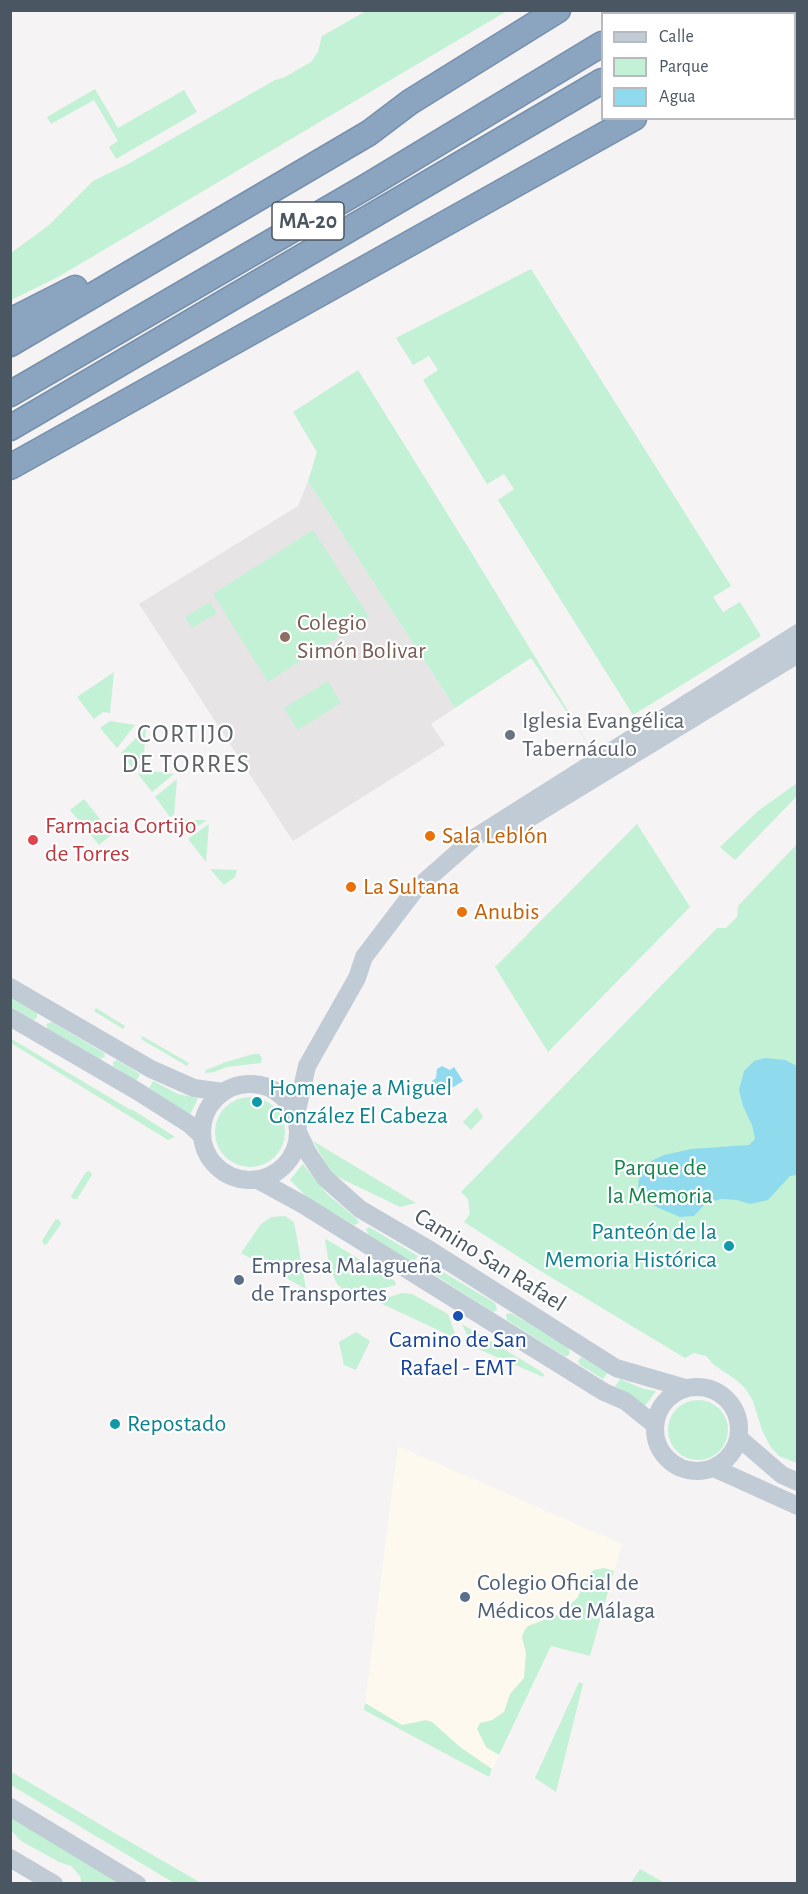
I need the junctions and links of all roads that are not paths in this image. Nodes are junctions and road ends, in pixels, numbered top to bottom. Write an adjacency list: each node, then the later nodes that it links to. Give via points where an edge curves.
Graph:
1 (558, 10): 4 (highway)
2 (601, 45): 8 (highway, MA-20)
3 (601, 82): 9 (highway, MA-20)
4 (410, 102): 6 (highway, via 364,121 109,272); 7 (highway, via 369,133)
5 (630, 120): 10 (highway)
6 (10, 321)
7 (10, 344)
8 (10, 394)
9 (10, 428)
10 (10, 467)
11 (798, 633): 13 (main road, via 474,838 415,890 364,957)
12 (798, 654): 13 (main road, via 484,846 428,894)
13 (357, 978): 16 (main road)
14 (10, 987): 18 (main road, via 151,1069 194,1088)
15 (10, 1017): 21 (main road, via 137,1091)
16 (307, 1066): 17 (main road); 19 (main road)
17 (271, 1088): 18 (main road, via 246,1083); 19 (main road, via 286,1099)
18 (223, 1092): 21 (main road, via 207,1111)
19 (296, 1115): 20 (main road)
20 (299, 1134): 22 (main road, via 287,1164 275,1174); 23 (main road, Camino San Rafael, via 326,1178 360,1209 616,1368)
21 (202, 1136): 22 (main road, via 208,1154 221,1170 240,1179)
22 (258, 1179): 24 (main road, via 604,1392 625,1401)
23 (685, 1388): 24 (main road, via 664,1403); 25 (main road, via 706,1387 725,1396 737,1415)
24 (655, 1425): 26 (main road, via 658,1445 671,1462 689,1470)
25 (739, 1438): 26 (main road, via 728,1458); 27 (main road, via 782,1475)
26 (714, 1468): 28 (main road)
27 (798, 1482)
28 (798, 1506)
29 (10, 1806): 32 (main road)
30 (10, 1858): 31 (main road)
31 (54, 1884)
32 (137, 1884)

